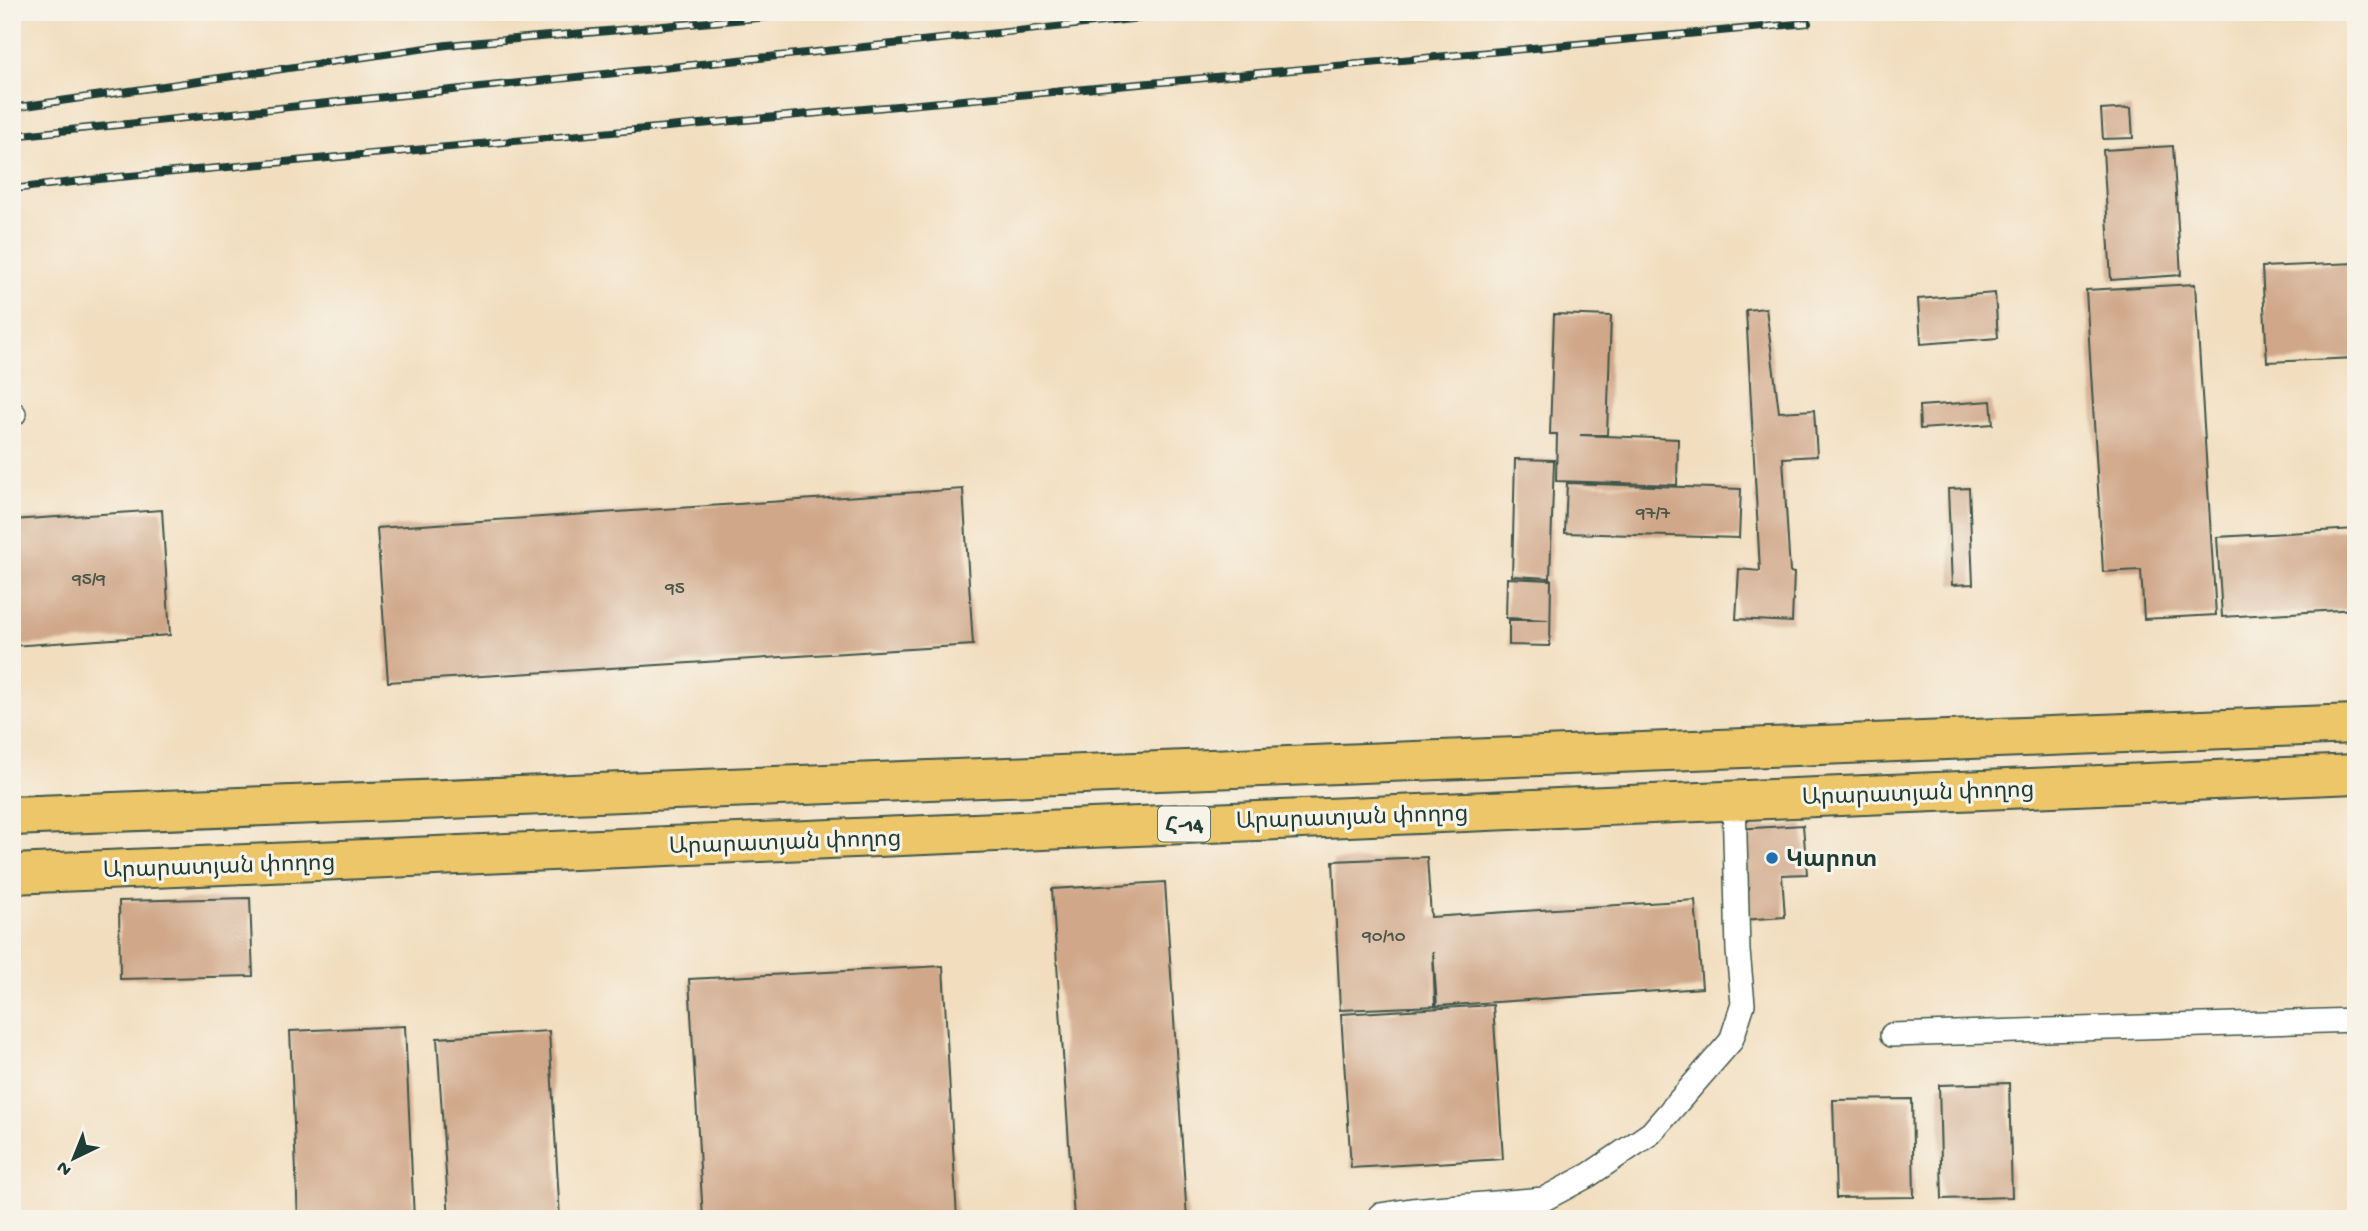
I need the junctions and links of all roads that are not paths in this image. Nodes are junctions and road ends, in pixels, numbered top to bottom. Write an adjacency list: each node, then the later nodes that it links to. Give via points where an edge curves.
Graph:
1 (2356, 724): 4 (main road)
2 (2356, 774): 3 (main road, Արարատյան փողոց / Հ-14)
3 (1734, 800): 5 (main road, Արարատյան փողոց / Հ-14); 8 (lane, via 1743,1004 1731,1041 1651,1133 1544,1199 1411,1210)
4 (12, 816)
5 (12, 874)
6 (2356, 1020): 7 (lane)
7 (1892, 1035)
8 (1378, 1219)

